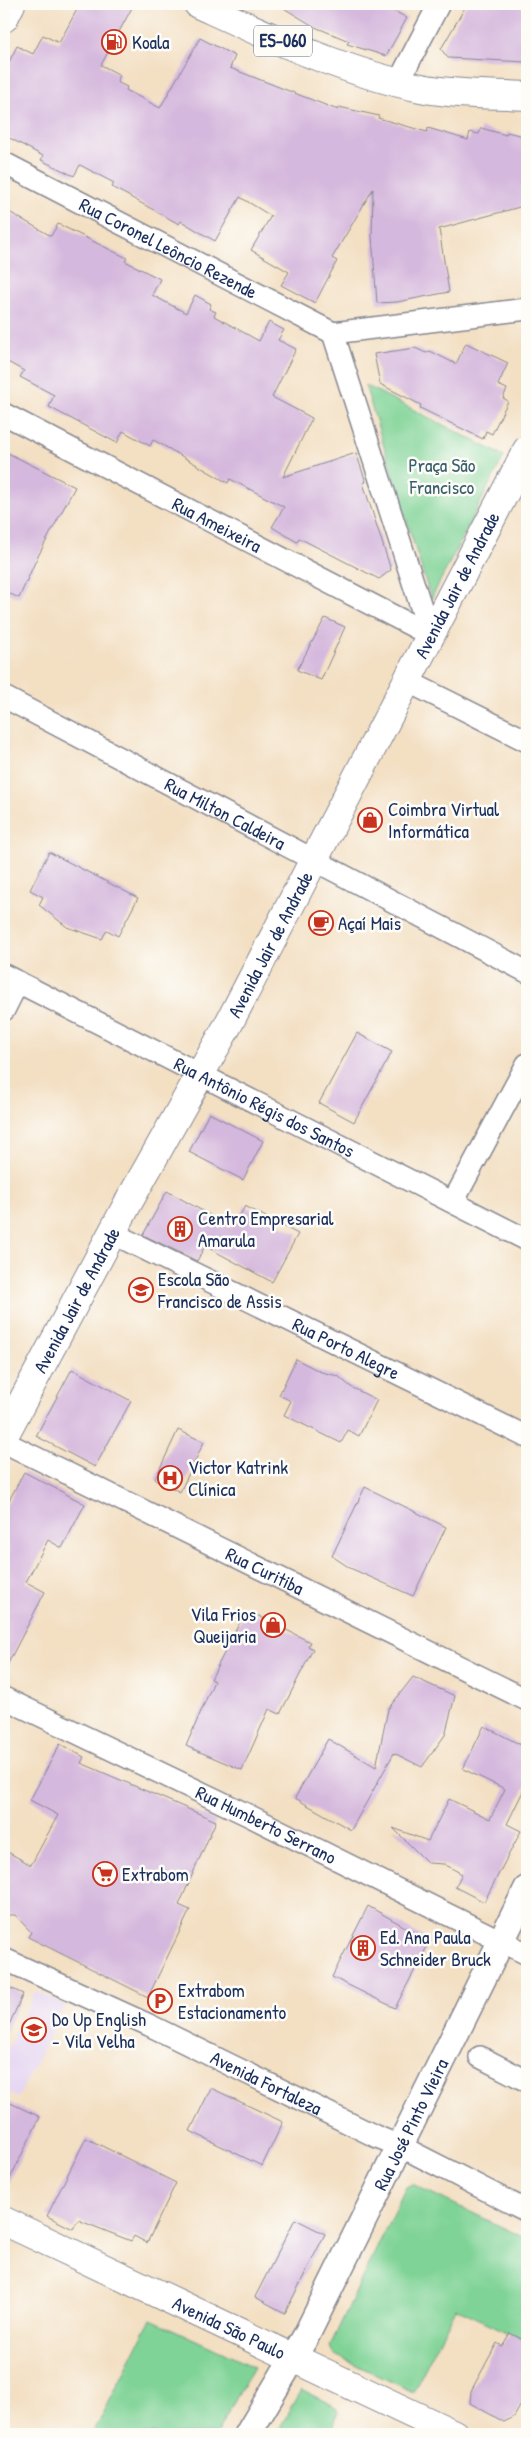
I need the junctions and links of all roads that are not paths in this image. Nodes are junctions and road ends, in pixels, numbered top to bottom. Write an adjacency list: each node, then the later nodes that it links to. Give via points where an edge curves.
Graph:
1 (11, 4): 4 (main road)
2 (439, 4): 5 (street)
3 (212, 7): 5 (main road, ES-060, via 329,60)
4 (4, 18)
5 (398, 82): 6 (main road, ES-060, via 451,92)
6 (527, 96)
7 (4, 163): 9 (street, Rua Coronel Leôncio Rezende)
8 (527, 309): 9 (street)
9 (333, 333): 12 (street)
10 (4, 414): 12 (street, Rua Ameixeira)
11 (527, 450): 12 (main road, Avenida Jair de Andrade)
12 (430, 635): 13 (main road, Avenida Jair de Andrade)
13 (408, 682): 15 (street); 16 (main road, Avenida Jair de Andrade)
14 (4, 697): 16 (street, Rua Milton Caldeira)
15 (527, 741)
16 (315, 859): 17 (street, Rua Milton Caldeira); 21 (main road, Avenida Jair de Andrade)
17 (527, 972)
18 (11, 978): 19 (street); 21 (street, Rua Antônio Régis dos Santos)
19 (4, 1010)
20 (527, 1064): 22 (street)
21 (202, 1074): 22 (street, Rua Antônio Régis dos Santos); 23 (main road, Avenida Jair de Andrade)
22 (453, 1202): 24 (street, Rua Antônio Régis dos Santos)
23 (112, 1233): 25 (main road, Avenida Jair de Andrade); 26 (street, Rua Porto Alegre)
24 (527, 1240)
25 (4, 1436)
26 (527, 1437)
27 (4, 1442): 29 (street, Rua Curitiba)
28 (4, 1698): 31 (street, Rua Humberto Serrano)
29 (527, 1700)
30 (527, 1889): 31 (street, Rua José Pinto Vieira)
31 (501, 1942): 32 (street, Rua Humberto Serrano); 36 (street, Rua José Pinto Vieira)
32 (527, 1954)
33 (4, 1959): 36 (street, Avenida Fortaleza)
34 (480, 2057): 35 (street)
35 (527, 2080)
36 (400, 2146): 37 (street, Avenida Fortaleza); 39 (street, Rua José Pinto Vieira)
37 (527, 2211)
38 (4, 2221): 39 (main road, Avenida São Paulo)
39 (294, 2359): 40 (street, Rua José Pinto Vieira); 41 (main road, Avenida São Paulo)
40 (248, 2434)
41 (454, 2434)

